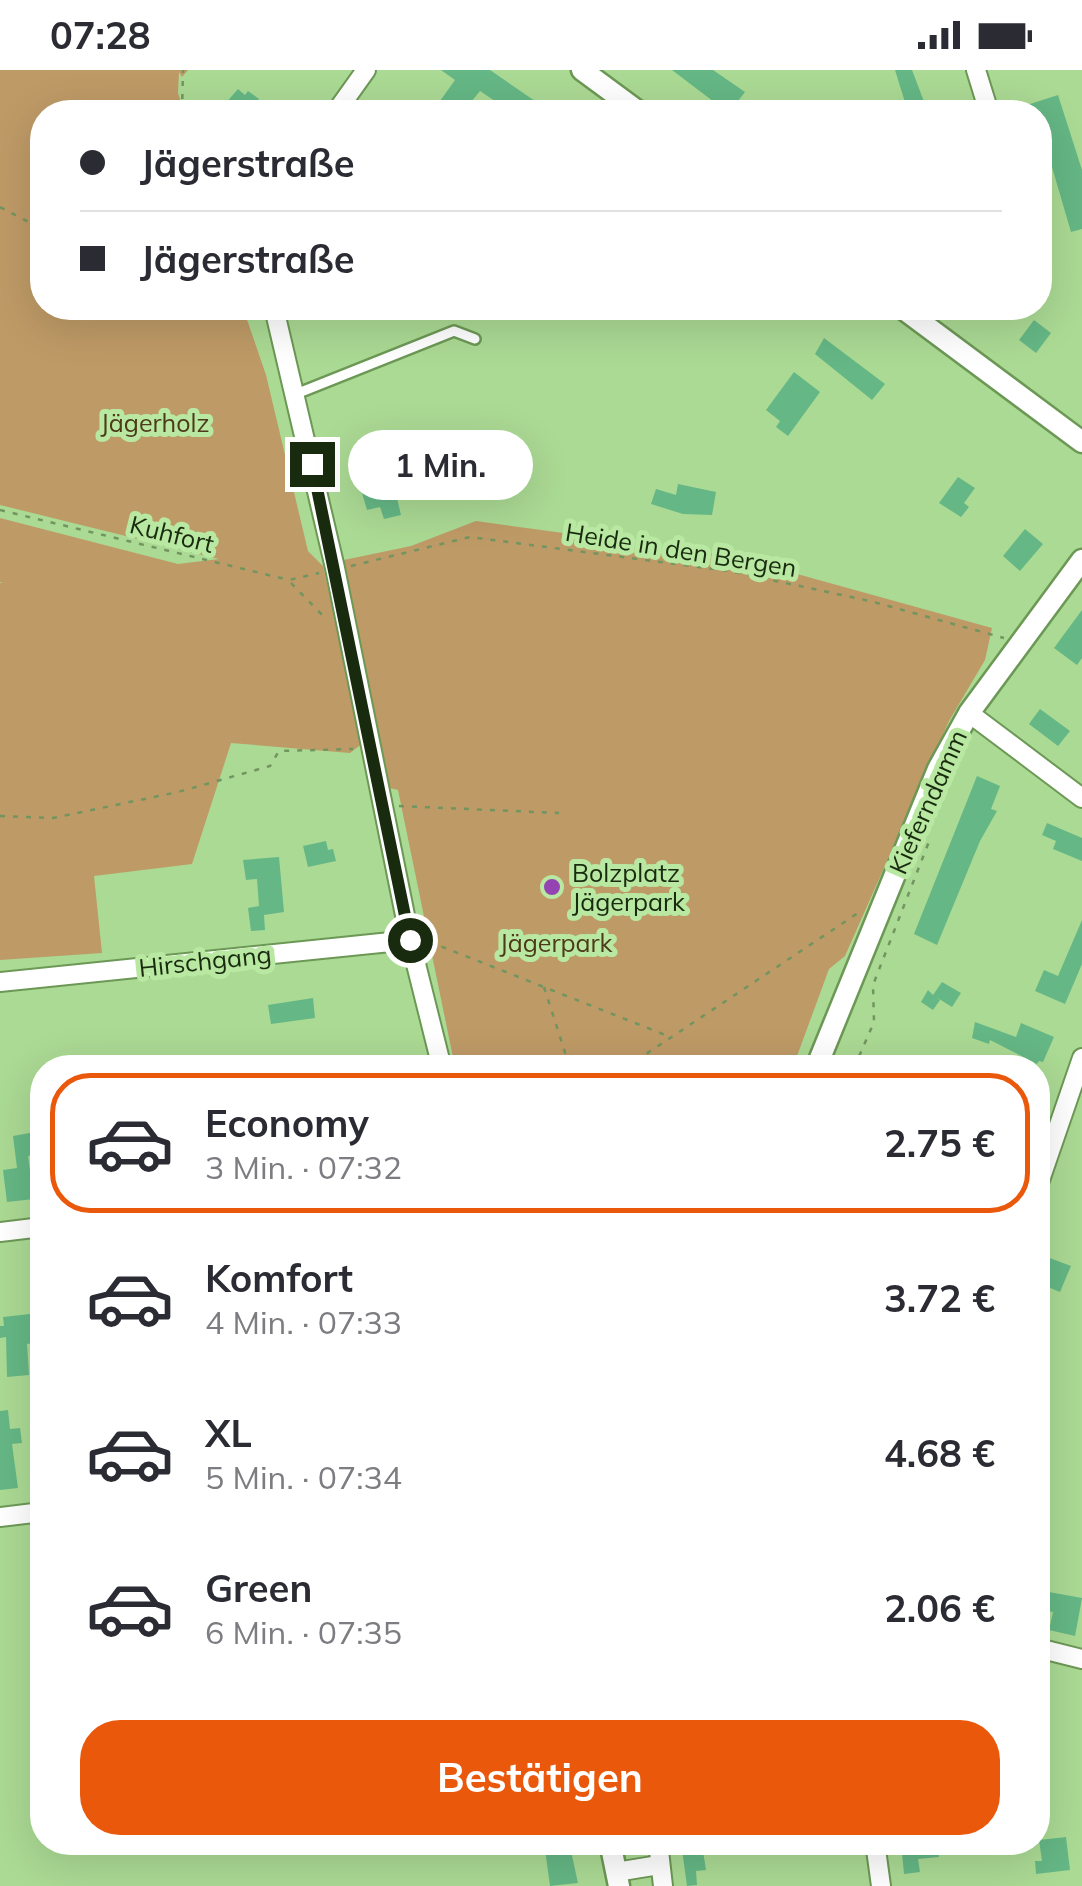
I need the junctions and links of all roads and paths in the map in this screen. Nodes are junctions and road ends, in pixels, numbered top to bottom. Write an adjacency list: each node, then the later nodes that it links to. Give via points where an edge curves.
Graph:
1 (183, 70): 5 (path)
2 (366, 70): 6 (street)
3 (582, 70): 7 (street)
4 (976, 70): 8 (street)
5 (182, 100)
6 (345, 100)
7 (623, 100)
8 (986, 100)
9 (0, 207): 10 (path)
10 (30, 222)
11 (277, 320): 14 (street)
12 (918, 320): 15 (street)
13 (475, 339): 14 (lane, via 454,330)
14 (296, 394): 18 (street)
15 (1082, 442)
16 (0, 510): 19 (path, Kuhfort)
17 (1082, 560): 21 (street, Kieferndamm)
18 (335, 568): 19 (path, Kuhfort); 20 (street); 21 (path, Heide in den Bergen, via 470,537 729,571 870,601)
19 (289, 580): 20 (path)
20 (349, 643): 23 (street)
21 (1018, 648): 22 (street, Kieferndamm)
22 (969, 713): 24 (street); 29 (street, Kieferndamm, via 938,769)
23 (371, 748): 25 (street); 27 (path, via 278,751 270,766 178,792 53,818)
24 (1082, 798)
25 (382, 807): 26 (path); 30 (street)
26 (559, 813)
27 (0, 816)
28 (936, 824): 38 (path, via 873,985 874,1022)
29 (874, 924): 33 (path, via 872,912 861,910); 37 (street, Kieferndamm)
30 (411, 944): 31 (street, Hirschgang); 32 (path, via 435,944); 34 (street)
31 (0, 982)
32 (544, 986): 33 (path); 35 (path)
33 (671, 1037): 36 (path)
34 (439, 1055)
35 (566, 1055)
36 (644, 1055)
37 (821, 1055)
38 (860, 1055)
39 (1082, 1058): 40 (street)
40 (1050, 1151)
41 (30, 1228): 42 (street)
42 (0, 1232)
43 (30, 1514): 44 (street)
44 (0, 1518)
45 (1050, 1651): 46 (street)
46 (1082, 1659)
47 (658, 1855): 49 (street)
48 (877, 1855): 52 (street)
49 (658, 1865): 50 (street); 51 (street)
50 (618, 1879)
51 (663, 1886)
52 (881, 1886)

